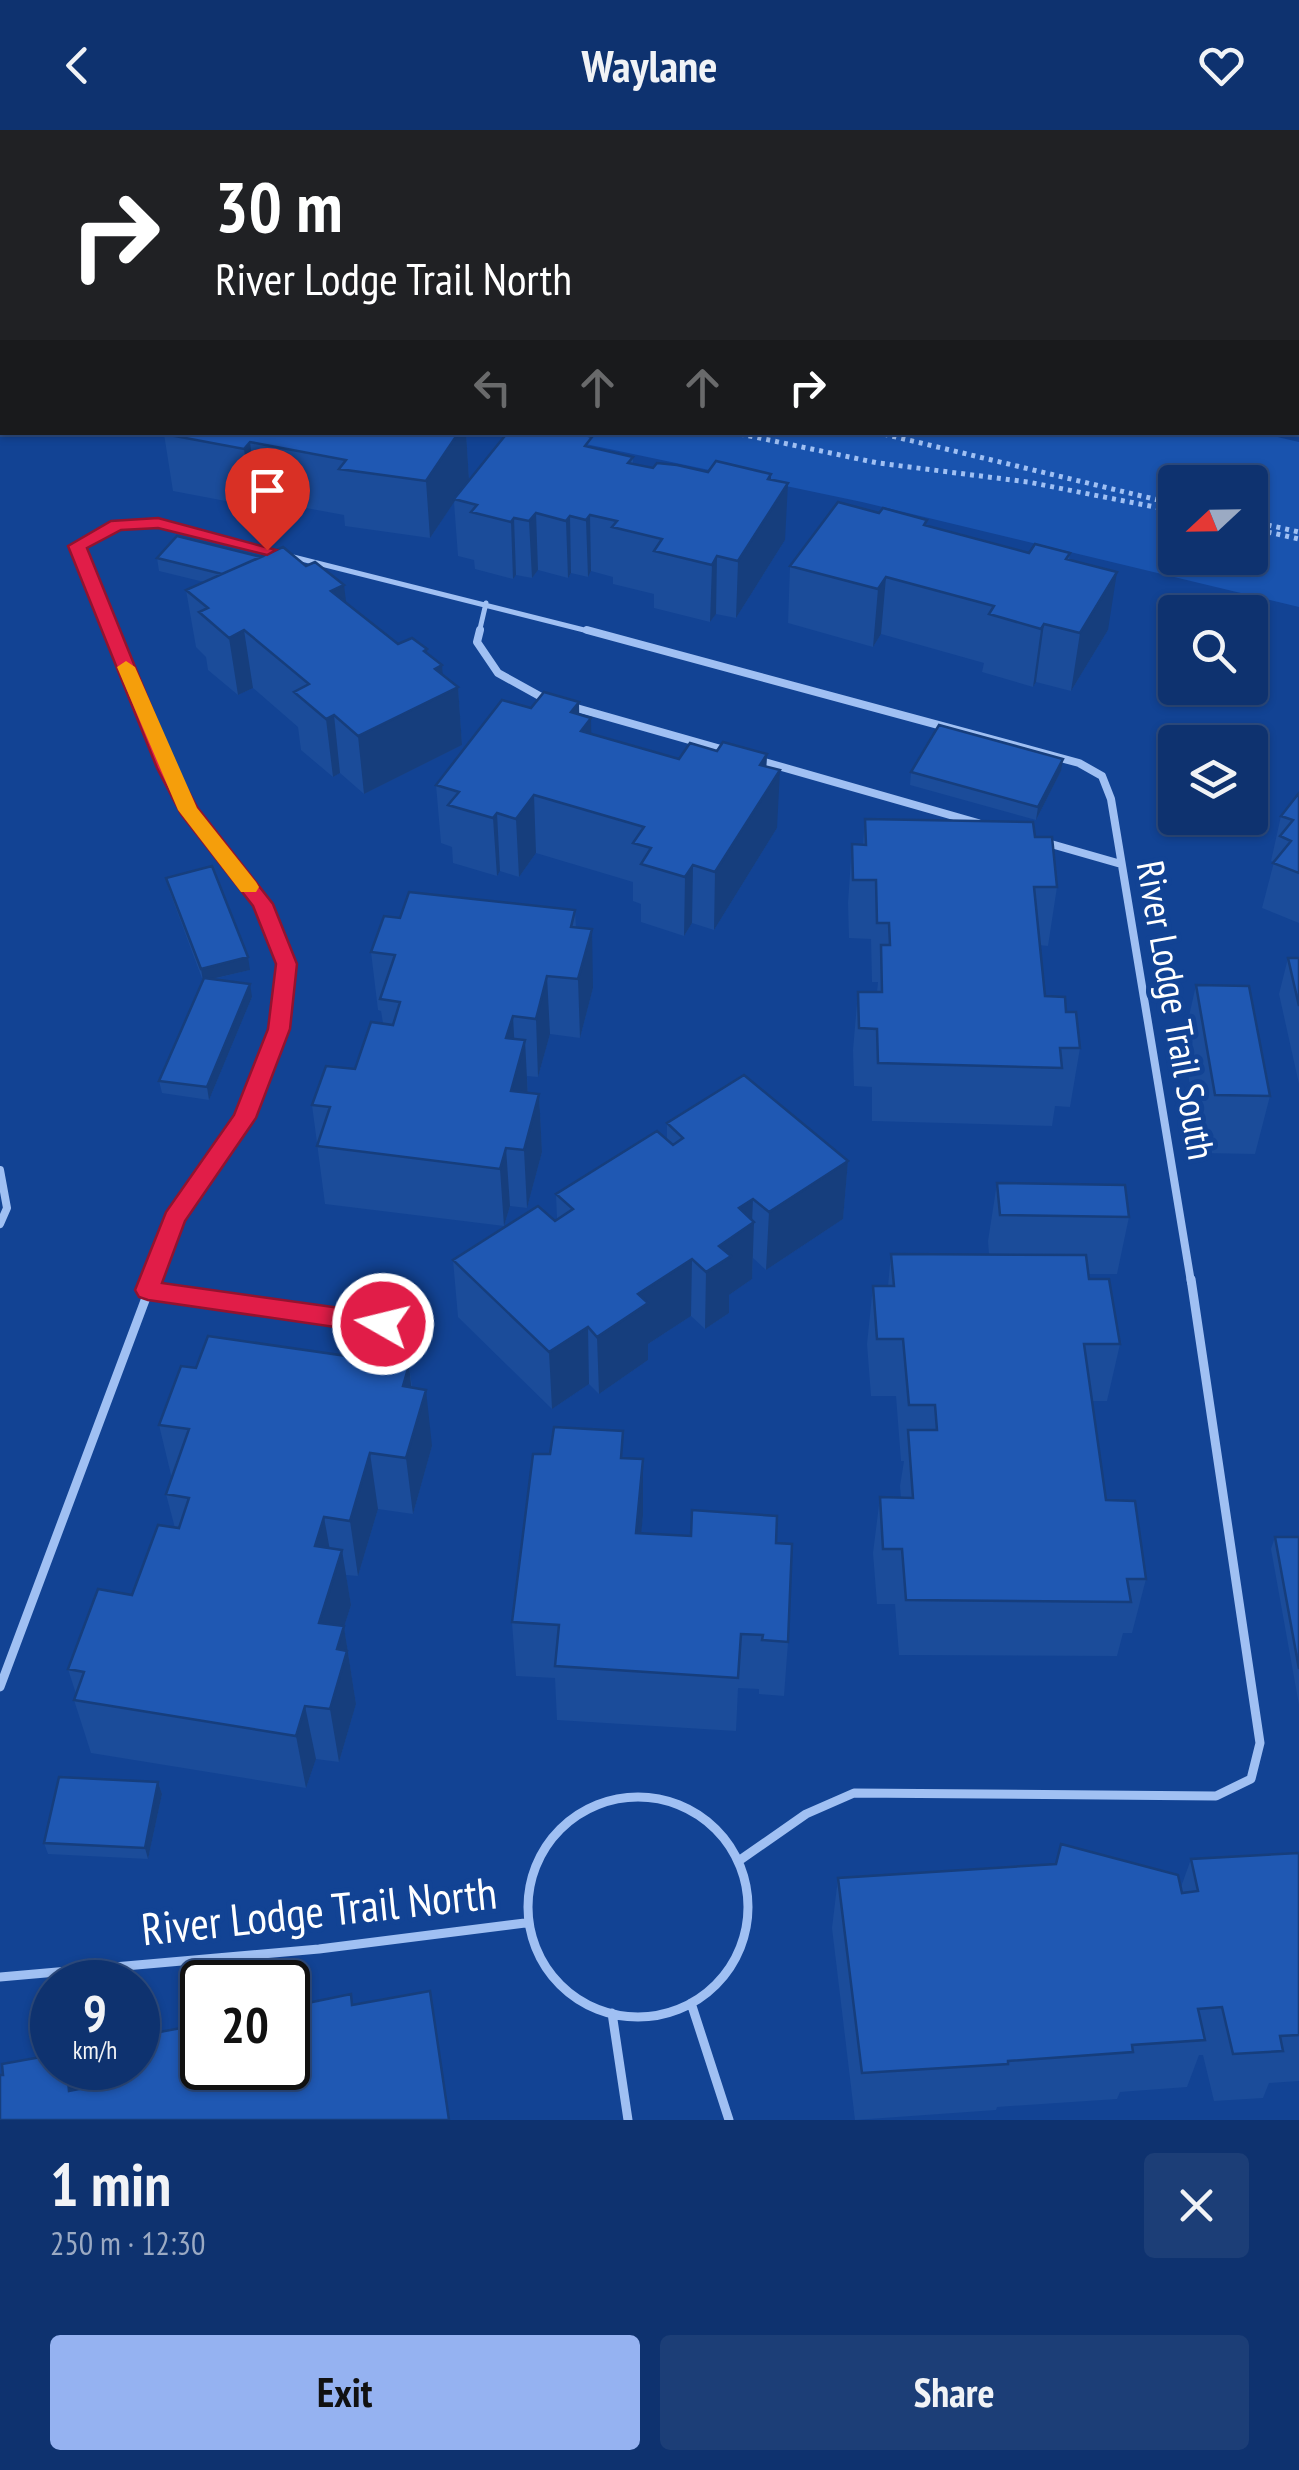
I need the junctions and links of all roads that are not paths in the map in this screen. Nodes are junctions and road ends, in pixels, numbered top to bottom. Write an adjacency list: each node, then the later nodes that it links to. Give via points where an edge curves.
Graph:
1 (486, 602): 2 (lane, via 477,642 498,674); 8 (lane, River Lodge Trail South, via 1078,763 1102,776); 11 (lane, River Lodge Trail South, via 158,523 118,525 77,546 166,768 188,810 262,904 286,964 279,1029 245,1118 174,1218)
2 (551, 700)
3 (570, 706): 4 (lane)
4 (741, 755)
5 (760, 760): 6 (lane)
6 (988, 826)
7 (1026, 837): 8 (lane)
8 (1122, 864): 14 (lane, River Lodge Trail South, via 1260,1742 1251,1779 1216,1796 854,1793 806,1814)
9 (0, 1170): 10 (lane, via 8,1208)
10 (0, 1224)
11 (148, 1290): 12 (lane); 13 (lane)
12 (383, 1324)
13 (0, 1686)
14 (740, 1860): 15 (lane, via 714,1828 680,1807 638,1799 598,1805 562,1825 536,1856 523,1894); 17 (lane, via 750,1891 750,1924 740,1955)
15 (525, 1924): 16 (lane, River Lodge Trail North); 18 (lane, via 543,1970 574,1998)
16 (0, 1976)
17 (692, 2003): 18 (lane, via 653,2015); 20 (lane)
18 (612, 2013): 19 (lane)
19 (628, 2120)
20 (730, 2120)

